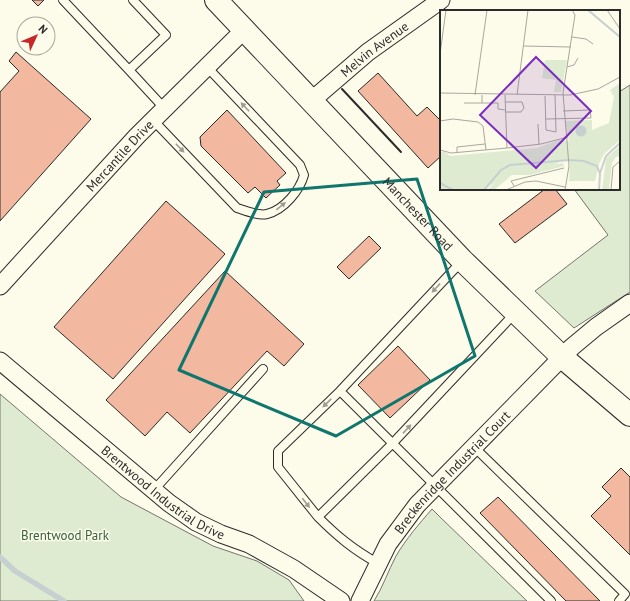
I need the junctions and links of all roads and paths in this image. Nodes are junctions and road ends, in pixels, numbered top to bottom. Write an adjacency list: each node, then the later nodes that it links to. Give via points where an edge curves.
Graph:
1 (63, 0): 7 (lane)
2 (133, 0): 7 (lane, via 166,35)
3 (216, 0): 5 (main road, Manchester Road)
4 (441, 0): 8 (street, Melvin Avenue, via 368,52)
5 (244, 30): 6 (street, Mercantile Drive); 8 (main road, Manchester Road)
6 (207, 67): 9 (street, Mercantile Drive); 10 (lane, one-way to 6, via 237,208 267,214 280,208 301,185 304,175 300,165)
7 (129, 70): 9 (lane)
8 (311, 101): 11 (main road, Manchester Road)
9 (165, 109): 10 (street, Mercantile Drive)
10 (153, 120): 12 (street, Mercantile Drive)
11 (462, 260): 14 (main road, Manchester Road); 18 (lane, one-way to 18)
12 (0, 286)
13 (630, 304): 15 (street, Breckenridge Industrial Court, via 596,327)
14 (516, 313): 15 (main road, Manchester Road); 20 (lane, one-way to 14)
15 (562, 357): 19 (main road, Manchester Road); 21 (street, Breckenridge Industrial Court)
16 (0, 361): 23 (street, Brentwood Industrial Drive)
17 (263, 369): 23 (lane)
18 (340, 391): 20 (lane); 24 (lane, one-way to 24, via 278,451 278,467)
19 (630, 415)
20 (392, 444): 22 (lane); 24 (lane)
21 (474, 447): 22 (street, Breckenridge Industrial Court); 29 (lane, via 625,594)
22 (435, 486): 25 (street, Breckenridge Industrial Court, via 401,525); 28 (lane)
23 (154, 490): 26 (street, Brentwood Industrial Drive, via 196,522 270,555)
24 (318, 517): 25 (lane, via 343,542)
25 (379, 564): 27 (street, Breckenridge Industrial Court)
26 (341, 601)
27 (360, 601)
28 (550, 601)
29 (619, 601)

